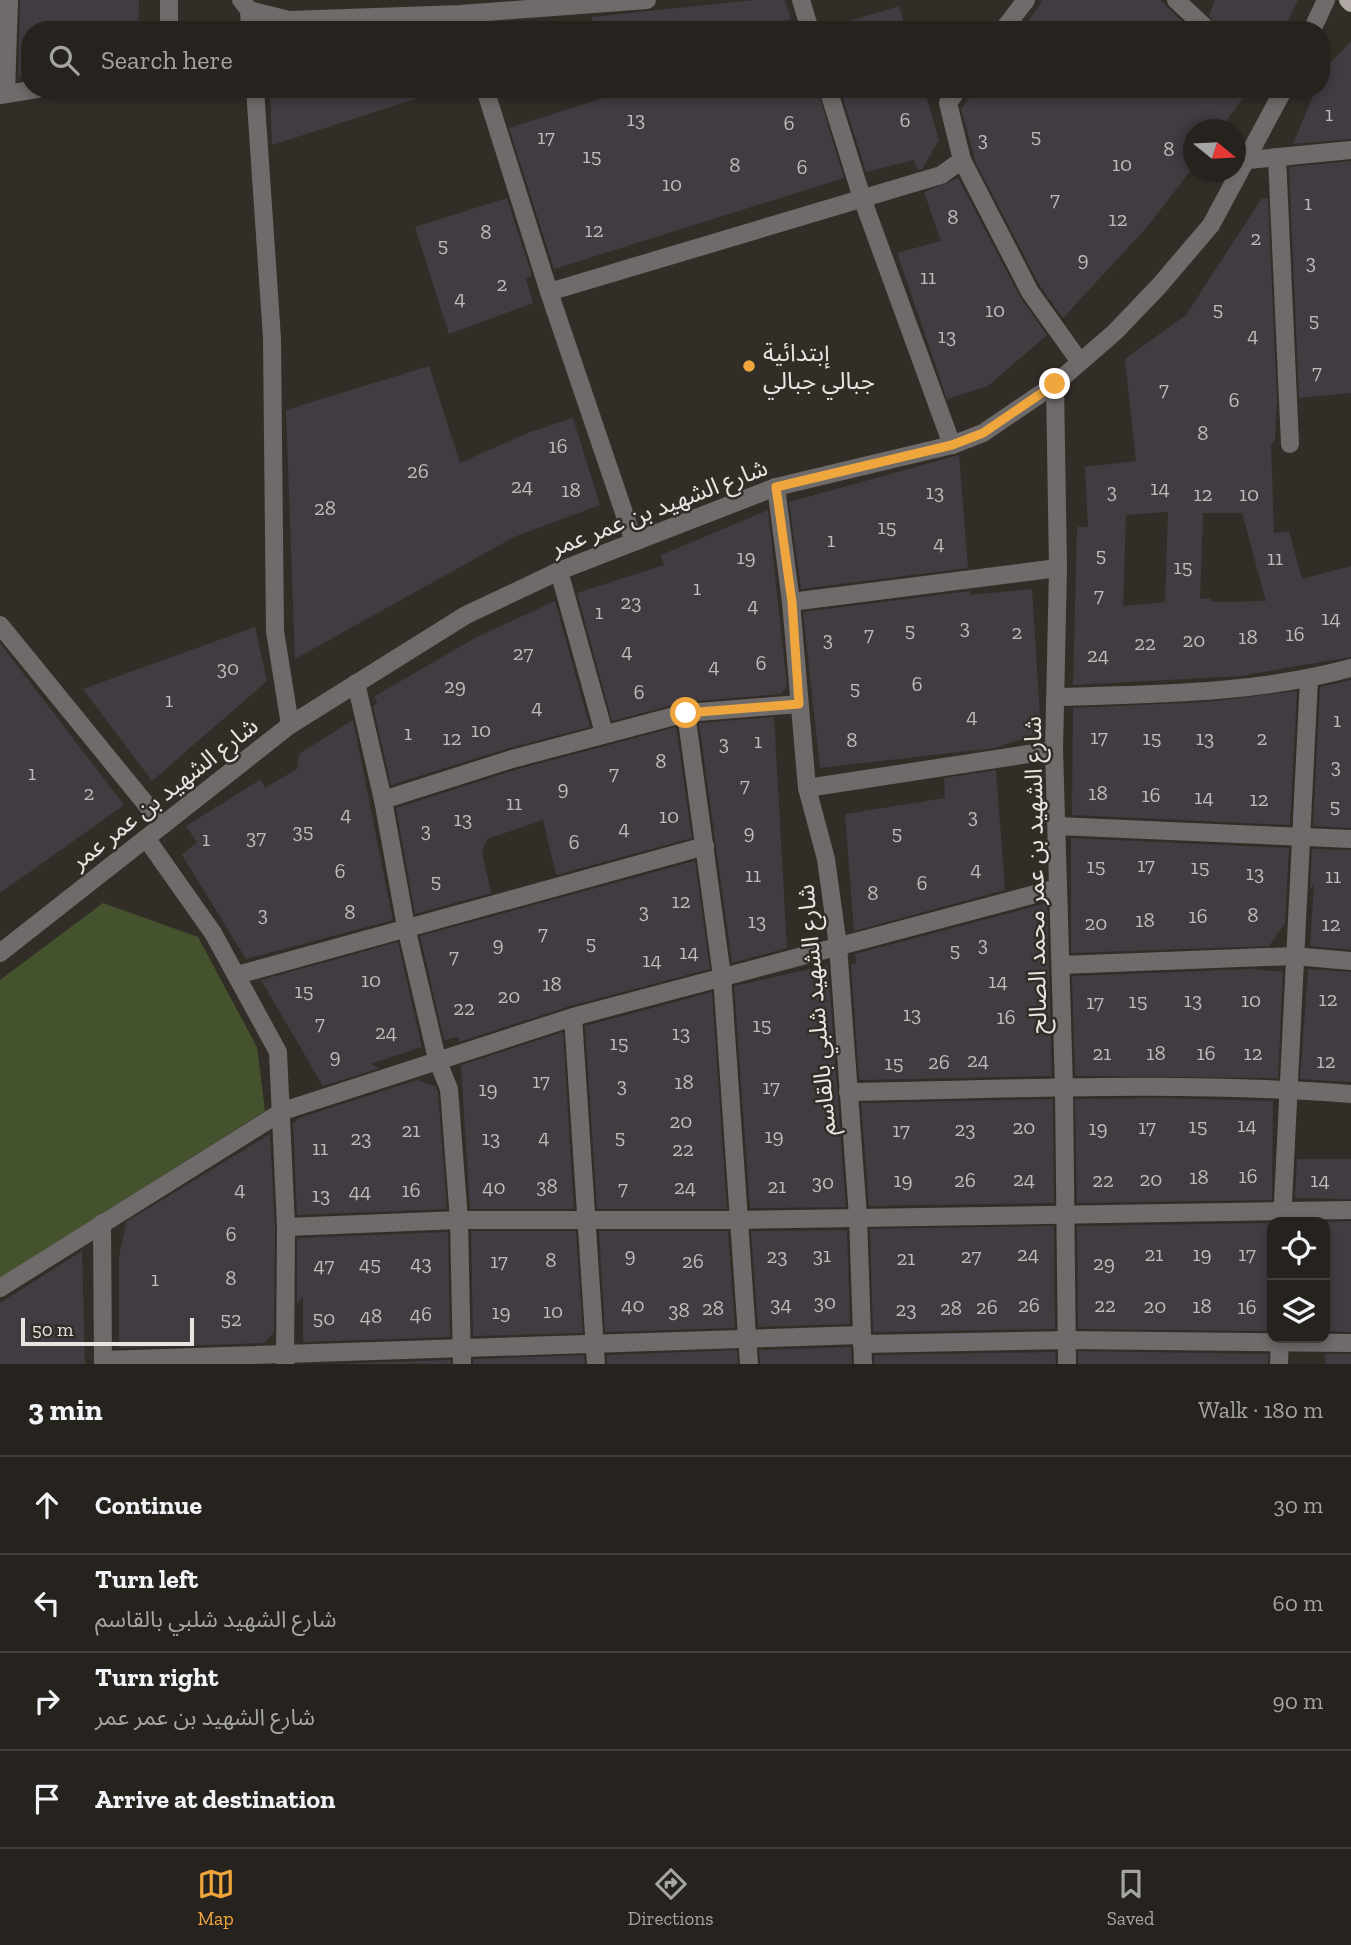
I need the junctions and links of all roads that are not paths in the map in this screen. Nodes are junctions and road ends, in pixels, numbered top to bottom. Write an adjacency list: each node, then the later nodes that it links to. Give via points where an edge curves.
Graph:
1 (9, 0): 17 (street)
2 (169, 0): 9 (street)
3 (647, 0): 11 (street)
4 (801, 0): 12 (street)
5 (1026, 0): 13 (street)
6 (1175, 0): 14 (street)
7 (1326, 0): 15 (street)
8 (245, 5): 10 (street, via 289,20)
9 (169, 21)
10 (376, 21)
11 (472, 21)
12 (807, 21)
13 (1010, 21)
14 (1198, 21)
15 (1316, 21)
16 (21, 91): 17 (street)
17 (3, 94)
18 (256, 98): 45 (street, via 272,338 275,631)
19 (488, 98): 28 (street)
20 (831, 98): 27 (street)
21 (952, 98): 25 (street, via 948,103)
22 (1276, 98): 26 (street, شارع الشهيد بن عمر عمر)
23 (1351, 150): 24 (street)
24 (1278, 157): 26 (street); 31 (street)
25 (962, 160): 27 (street, via 941,175); 29 (street, via 1030,292)
26 (1248, 160): 29 (street, شارع الشهيد بن عمر عمر, via 1211,225 1115,332)
27 (862, 198): 28 (street); 32 (street)
28 (549, 292): 34 (street)
29 (1080, 362): 30 (street, شارع الشهيد بن عمر عمر)
30 (1055, 384): 32 (street, شارع الشهيد بن عمر عمر, via 983,433); 35 (street, شارع الشهيد بن عمر محمد الصالح)
31 (1290, 444)
32 (952, 445): 33 (street, شارع الشهيد بن عمر عمر)
33 (776, 487): 34 (street, شارع الشهيد بن عمر عمر); 37 (street, شارع الشهيد شلبي بالقاسم)
34 (634, 542): 36 (street, شارع الشهيد بن عمر عمر)
35 (1058, 568): 37 (street); 42 (street, شارع الشهيد بن عمر محمد الصالح)
36 (559, 571): 41 (street, شارع الشهيد بن عمر عمر, via 466,615); 46 (street)
37 (792, 602): 43 (street, شارع الشهيد شلبي بالقاسم)
38 (0, 625): 50 (street)
39 (1351, 668): 40 (street)
40 (1309, 680): 42 (street, via 1199,693); 52 (street)
41 (356, 683): 45 (street, شارع الشهيد بن عمر عمر); 49 (street)
42 (1056, 697): 47 (street, شارع الشهيد بن عمر محمد الصالح)
43 (799, 704): 44 (street); 48 (street, شارع الشهيد شلبي بالقاسم)
44 (686, 713): 46 (street); 55 (street)
45 (290, 725): 50 (street, شارع الشهيد بن عمر عمر)
46 (604, 733): 49 (street)
47 (1054, 750): 48 (street); 51 (street, شارع الشهيد بن عمر محمد الصالح)
48 (807, 788): 58 (street, شارع الشهيد شلبي بالقاسم, via 826,859)
49 (383, 800): 57 (street)
50 (163, 825): 53 (street, شارع الشهيد بن عمر عمر)
51 (1057, 826): 52 (street); 56 (street, شارع الشهيد بن عمر محمد الصالح)
52 (1301, 836): 54 (street); 60 (street)
53 (146, 838): 59 (street, شارع الشهيد بن عمر عمر); 63 (street)
54 (1351, 839)
55 (705, 846): 57 (street); 64 (street)
56 (1058, 888): 58 (street); 62 (street, شارع الشهيد بن عمر محمد الصالح)
57 (406, 927): 63 (street); 66 (street)
58 (838, 946): 64 (street); 69 (street, شارع الشهيد شلبي بالقاسم)
59 (0, 953)
60 (1294, 956): 61 (street); 62 (street); 68 (street)
61 (1351, 961)
62 (1060, 965): 67 (street, شارع الشهيد بن عمر محمد الصالح)
63 (237, 975): 71 (street, via 278,1052)
64 (722, 976): 65 (street); 77 (street)
65 (573, 1017): 66 (street); 78 (street)
66 (438, 1059): 71 (street); 76 (street, via 449,1089)
67 (1064, 1088): 68 (street); 69 (street); 73 (street, شارع الشهيد بن عمر محمد الصالح)
68 (1288, 1089): 70 (street); 75 (street)
69 (848, 1092): 74 (street, شارع الشهيد شلبي بالقاسم)
70 (1351, 1094)
71 (283, 1111): 79 (street); 80 (street)
72 (1351, 1210): 75 (street)
73 (1065, 1213): 74 (street); 75 (street); 84 (street, شارع الشهيد بن عمر محمد الصالح)
74 (858, 1216): 77 (street); 83 (street, شارع الشهيد شلبي بالقاسم)
75 (1282, 1216)
76 (459, 1220): 78 (street); 80 (street); 90 (street)
77 (737, 1220): 78 (street); 82 (street)
78 (585, 1221): 89 (street)
79 (102, 1223): 81 (street); 92 (street)
80 (286, 1227): 91 (street)
81 (0, 1288)
82 (748, 1337): 83 (street); 89 (street); 94 (street)
83 (861, 1339): 84 (street); 95 (street, شارع الشهيد شلبي بالقاسم)
84 (1067, 1340): 85 (street); 96 (street, شارع الشهيد بن عمر محمد الصالح)
85 (1267, 1340)
86 (1330, 1342): 88 (street)
87 (1280, 1343): 97 (street)
88 (1351, 1343)
89 (595, 1345): 90 (street); 93 (street)
90 (463, 1356): 91 (street)
91 (285, 1360): 92 (street)
92 (103, 1362)
93 (596, 1364)
94 (749, 1364)
95 (863, 1364)
96 (1067, 1364)
97 (1279, 1364)

